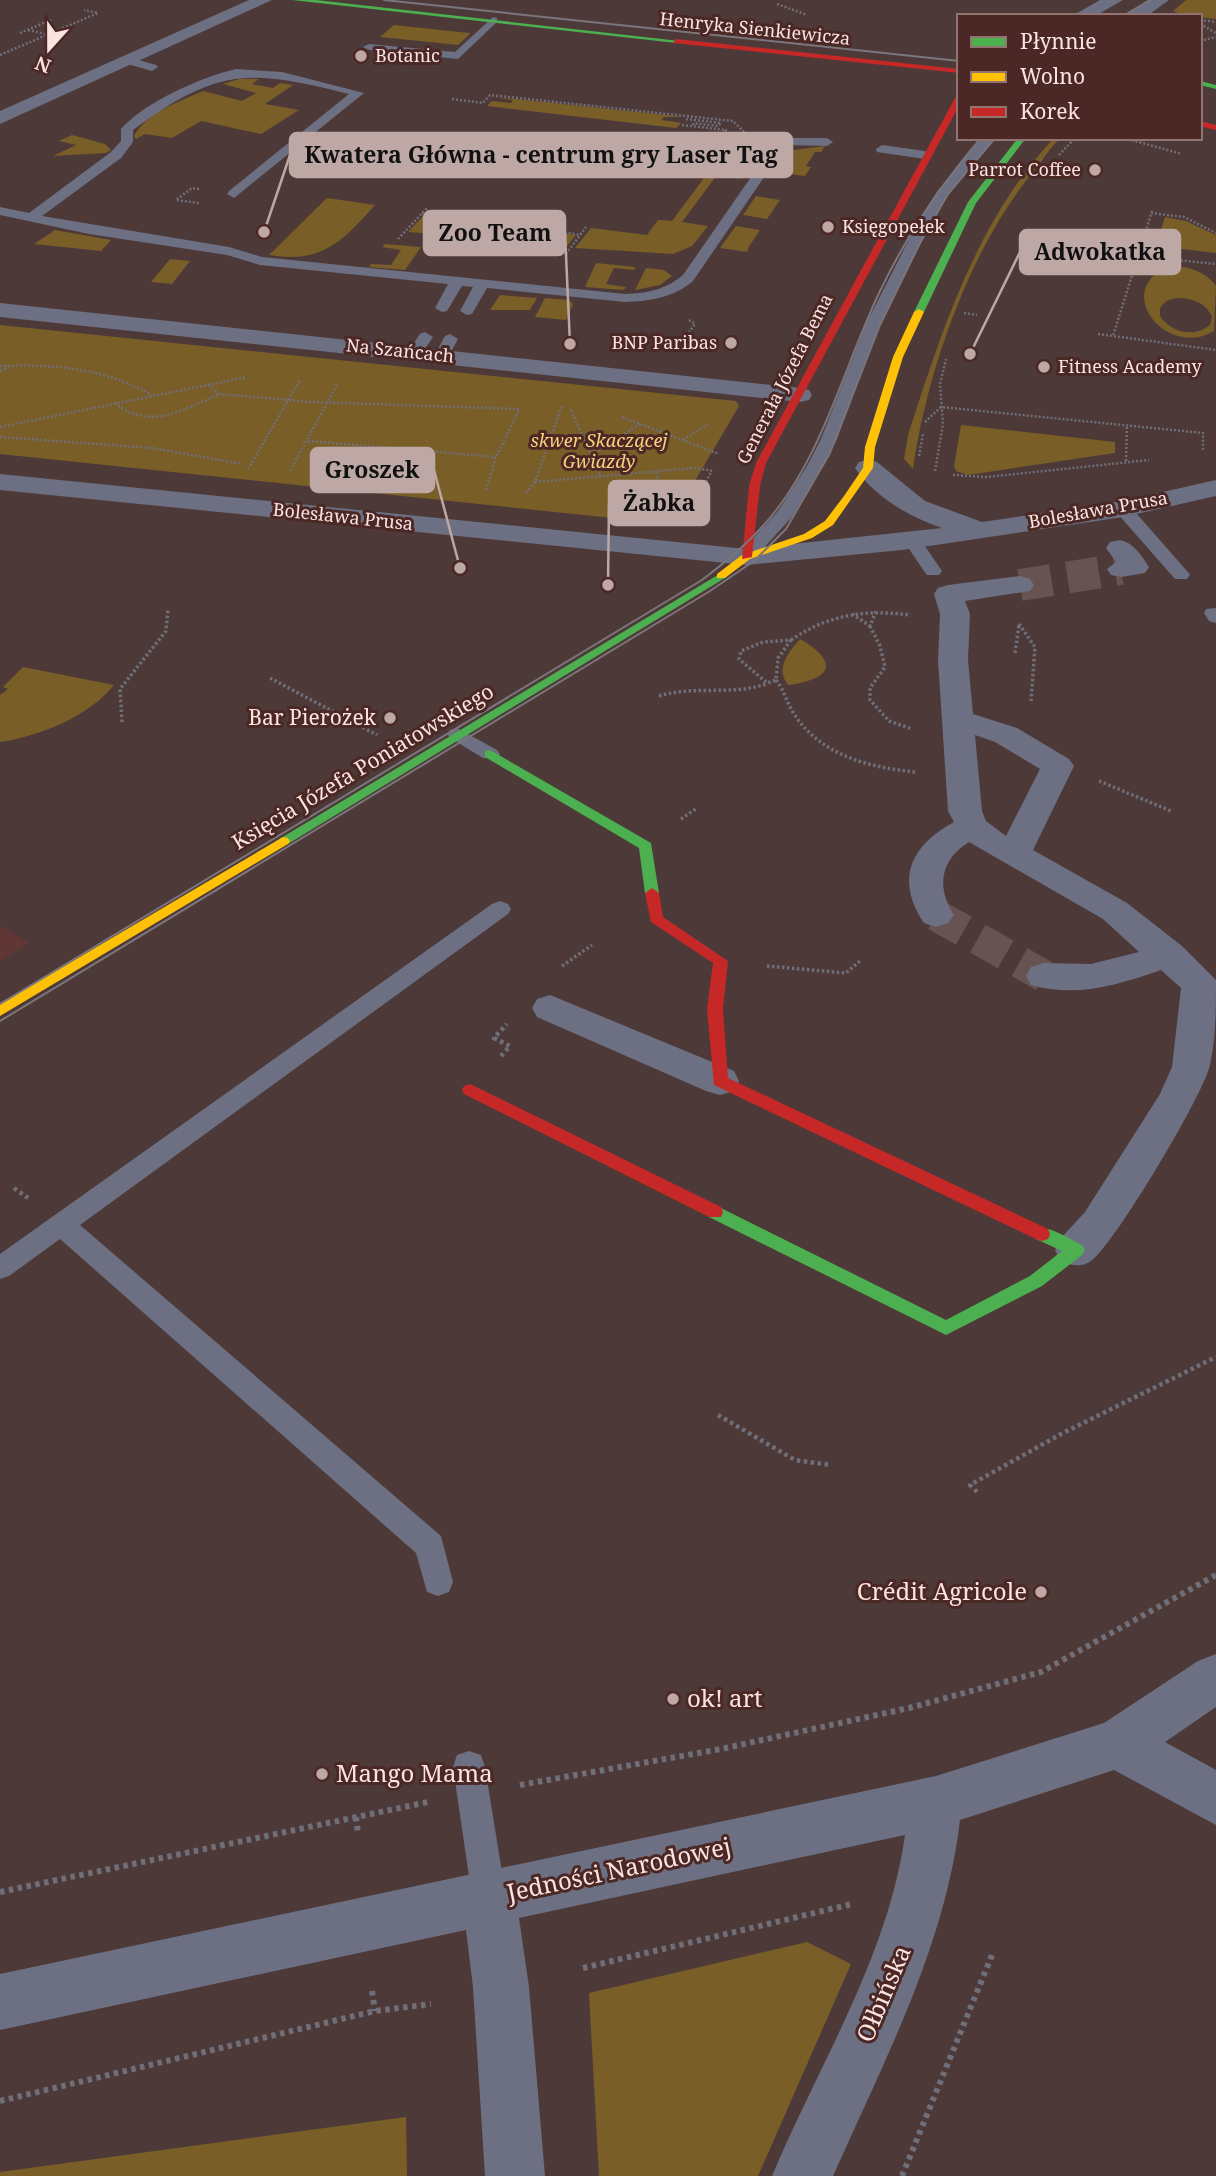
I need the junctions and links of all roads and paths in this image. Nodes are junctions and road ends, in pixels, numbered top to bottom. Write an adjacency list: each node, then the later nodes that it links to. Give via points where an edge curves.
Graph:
1 (263, 0): 18 (street)
2 (296, 0): 9 (street, Henryka Sienkiewicza)
3 (1114, 0): 6 (street)
4 (1160, 0): 7 (street)
5 (84, 10): 13 (path, via 98,13)
6 (1085, 14)
7 (1137, 14)
8 (51, 20): 11 (path)
9 (493, 20): 15 (lane, via 458,56); 19 (street, Henryka Sienkiewicza)
10 (1202, 24): 14 (path)
11 (27, 30): 12 (path); 13 (path)
12 (20, 33)
13 (47, 35): 16 (path)
14 (1216, 35)
15 (369, 47)
16 (0, 55)
17 (152, 66): 18 (lane)
18 (127, 67): 24 (street)
19 (957, 71)
20 (179, 82): 21 (lane)
21 (196, 82): 40 (lane, via 251,73 358,93); 46 (lane, via 145,114 127,129 127,142 116,155)
22 (452, 99): 25 (path, via 483,103 490,95)
23 (957, 101): 38 (street, Generała Józefa Bema)
24 (0, 118)
25 (687, 118): 26 (path); 27 (path, via 682,125); 27 (path, via 721,124)
26 (733, 121): 28 (path); 34 (path, via 748,136)
27 (692, 126): 28 (path)
28 (726, 130): 29 (path)
29 (722, 136)
30 (987, 140): 119 (lane, via 927,218 874,322 815,466 785,514)
31 (1020, 140): 99 (street, via 972,202 918,310 898,357 870,447)
32 (1073, 140): 39 (path)
33 (1131, 140): 36 (path, via 1163,149)
34 (782, 141): 35 (lane); 58 (lane, via 678,288 655,297 625,298)
35 (827, 142)
36 (1170, 144)
37 (882, 149): 38 (lane)
38 (925, 155): 76 (street, Generała Józefa Bema)
39 (1057, 158)
40 (234, 194)
41 (428, 207): 43 (path)
42 (0, 211): 46 (lane)
43 (422, 214): 45 (path); 52 (path)
44 (495, 215): 47 (path)
45 (452, 217): 47 (path); 51 (path, via 440,232)
46 (31, 218): 57 (lane, via 229,251 260,261)
47 (490, 222): 50 (path); 51 (path)
48 (586, 227): 50 (path)
49 (1216, 233): 55 (path, via 1184,218 1151,212)
50 (581, 235): 54 (path)
51 (477, 236): 53 (path)
52 (397, 239)
53 (470, 246)
54 (566, 254)
55 (1137, 256): 56 (path); 65 (path)
56 (1216, 264)
57 (457, 281): 58 (lane); 60 (lane)
58 (484, 283): 62 (lane)
59 (966, 302): 63 (path, via 961,312)
60 (442, 309)
61 (0, 310): 66 (street, Na Szańcach)
62 (467, 311)
63 (977, 315)
64 (1098, 334): 65 (path)
65 (1113, 336): 67 (path)
66 (321, 344): 69 (path); 76 (street, Na Szańcach, via 446,347)
67 (1216, 349)
68 (946, 358): 82 (path)
69 (309, 365): 74 (path); 79 (path)
70 (0, 366): 71 (path)
71 (14, 366): 72 (path); 77 (path, via 69,364 133,384)
72 (0, 371)
73 (341, 377): 81 (path)
74 (208, 385): 75 (path); 77 (path)
75 (219, 394): 79 (path); 80 (path, via 159,418 130,416)
76 (800, 395): 119 (street, Generała Józefa Bema, via 755,478 753,533)
77 (153, 396): 80 (path)
78 (565, 397): 109 (path)
79 (289, 400): 81 (path); 97 (path)
80 (114, 403): 87 (path)
81 (327, 403): 89 (path); 92 (path, via 519,409)
82 (941, 407): 86 (path); 96 (path, via 943,424 935,472 972,478); 100 (path, via 925,422)
83 (570, 408): 90 (path)
84 (616, 415): 85 (path)
85 (641, 424): 90 (path); 91 (path)
86 (1127, 425): 94 (path); 95 (path, via 1203,433)
87 (0, 427)
88 (0, 437): 97 (path, via 168,448)
89 (308, 441): 92 (path); 102 (path)
90 (591, 454): 107 (path)
91 (722, 455)
92 (496, 457): 112 (path)
93 (1159, 460): 94 (path)
94 (1126, 461): 96 (path)
95 (1203, 461)
96 (1094, 464): 101 (path)
97 (250, 466): 106 (path)
98 (1135, 467): 105 (path)
99 (868, 468): 117 (street, Bolesława Prusa, via 896,496 916,508); 119 (street, via 829,523 808,536)
100 (916, 468)
101 (1099, 469)
102 (290, 471)
103 (712, 471): 104 (path)
104 (656, 472): 107 (path); 115 (path)
105 (1091, 473)
106 (244, 476)
107 (601, 477): 109 (path)
108 (0, 482): 119 (street, Bolesława Prusa)
109 (535, 482): 114 (path, via 528,493)
110 (1216, 488): 116 (street, Bolesława Prusa)
111 (476, 489): 112 (path)
112 (486, 490): 113 (path)
113 (496, 491)
114 (517, 492)
115 (664, 506)
116 (1123, 509): 117 (street, Bolesława Prusa); 120 (lane)
117 (979, 529): 118 (street, Bolesława Prusa)
118 (912, 540): 119 (street, Bolesława Prusa); 122 (lane)
119 (746, 557): 139 (street, Księcia Józefa Poniatowskiego)
120 (1181, 575)
121 (1020, 584): 122 (street)
122 (945, 597): 124 (path); 136 (street)
123 (168, 609): 137 (path, via 166,631 120,689)
124 (876, 611): 125 (path); 128 (path)
125 (852, 613): 128 (path); 129 (path, via 823,621)
126 (1013, 616): 127 (path)
127 (1019, 624): 130 (path); 135 (path, via 1035,647)
128 (870, 626): 138 (path, via 885,667 870,688 870,700 889,721)
129 (791, 640): 132 (path, via 778,658); 133 (path, via 763,642 738,655)
130 (1015, 653)
131 (270, 678): 140 (path)
132 (776, 680): 133 (path); 143 (path, via 786,691 792,713 813,738 858,763)
133 (767, 684): 134 (path, via 744,693 687,689)
134 (659, 696)
135 (1031, 710)
136 (958, 719): 142 (street, via 1006,735); 145 (street, via 965,811)
137 (122, 722)
138 (917, 732)
139 (457, 734): 141 (lane); 155 (street, Księcia Józefa Poniatowskiego)
140 (380, 737)
141 (489, 754): 151 (street, via 646,846 656,919)
142 (1058, 766): 144 (path); 146 (street)
143 (903, 771)
144 (1171, 811)
145 (972, 826): 146 (street); 148 (street, via 940,846 928,871 927,905)
146 (1014, 854): 149 (street, via 1115,911)
147 (500, 909): 159 (lane)
148 (936, 915)
149 (1169, 955): 152 (street, via 1086,977); 153 (street)
150 (861, 960): 151 (path, via 846,973)
151 (721, 961): 157 (street, via 715,1009)
152 (1044, 976)
153 (1208, 984): 160 (street, via 1192,1068 1100,1224)
154 (550, 1008): 157 (street)
155 (0, 1011)
156 (511, 1019): 158 (path, via 494,1038 510,1046)
157 (720, 1081): 160 (street)
158 (470, 1090): 160 (street, via 946,1328 1036,1281)
159 (61, 1224): 161 (lane); 167 (lane, via 430,1546)
160 (1076, 1250)
161 (0, 1268)
162 (1216, 1357): 165 (path, via 970,1485)
163 (718, 1415): 164 (path, via 795,1460)
164 (831, 1465)
165 (977, 1492)
166 (1216, 1575): 170 (path, via 1041,1672 908,1708 734,1746)
167 (438, 1582)
168 (1216, 1678): 169 (street, Jedności Narodowej)
169 (1117, 1744): 171 (street); 172 (street, Jedności Narodowej)
170 (471, 1780): 173 (path); 176 (lane)
171 (1216, 1799)
172 (936, 1802): 176 (street, Jedności Narodowej); 186 (street, Ołbińska, via 927,1871 904,1950)
173 (356, 1817): 174 (path); 175 (path)
174 (358, 1834)
175 (0, 1892)
176 (489, 1897): 181 (street, Jedności Narodowej); 185 (street, via 501,1987)
177 (852, 1904): 179 (path)
178 (992, 1955): 187 (path)
179 (583, 1968)
180 (372, 1991): 183 (path)
181 (0, 2002)
182 (431, 2004): 183 (path)
183 (375, 2011): 184 (path)
184 (0, 2101)
185 (515, 2176)
186 (803, 2176)
187 (902, 2176)

